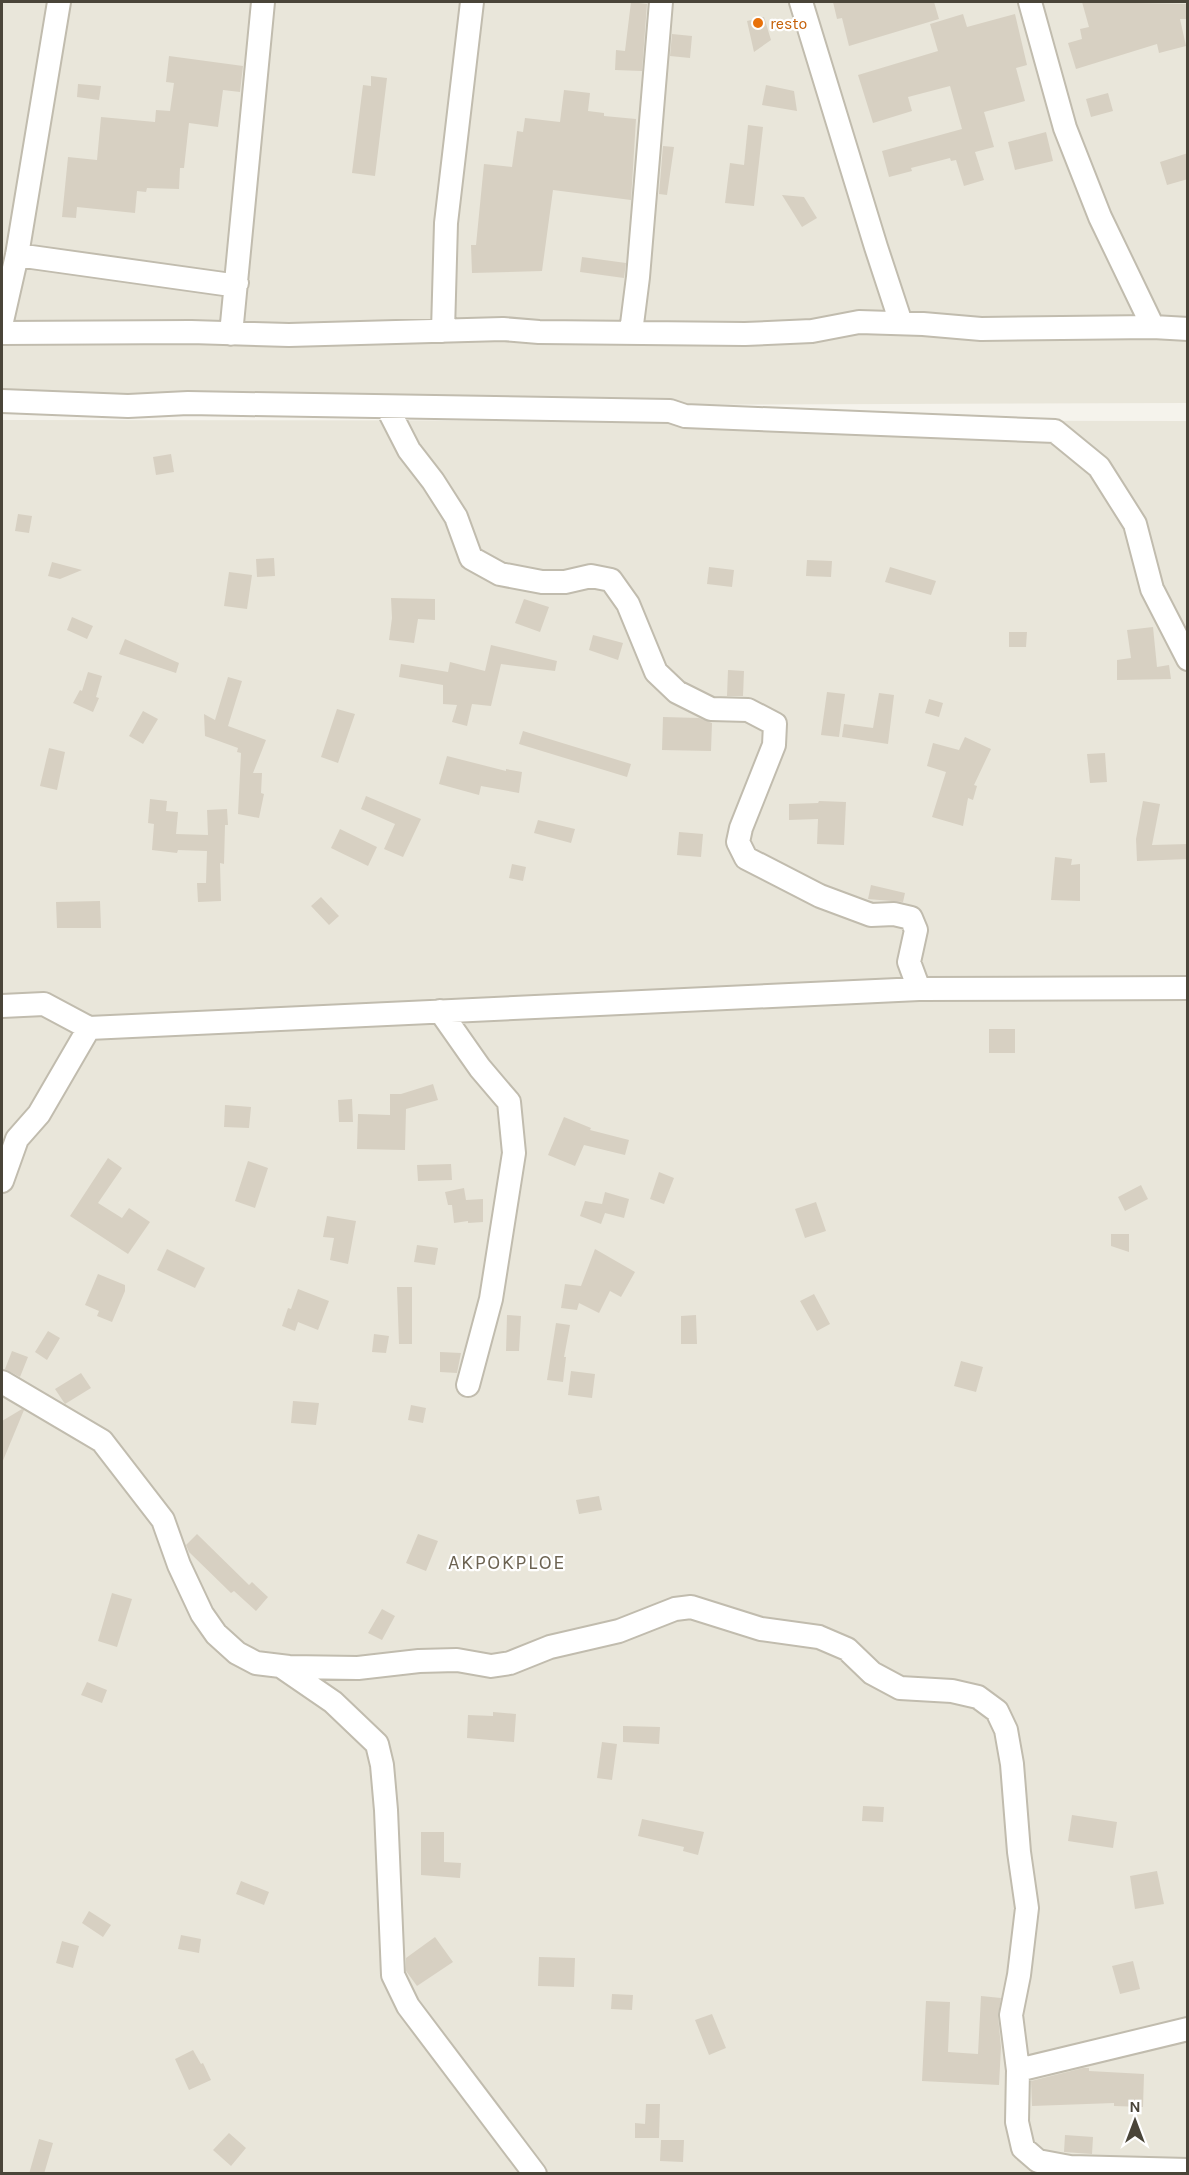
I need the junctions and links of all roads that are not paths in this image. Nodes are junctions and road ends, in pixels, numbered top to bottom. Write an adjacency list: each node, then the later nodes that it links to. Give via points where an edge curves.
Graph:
1 (59, 2): 7 (street)
2 (263, 2): 8 (street)
3 (472, 2): 13 (street, via 446,223)
4 (661, 2): 14 (street)
5 (801, 2): 10 (street)
6 (1030, 2): 11 (street, via 1065,128 1100,217)
7 (17, 255): 8 (street); 9 (street)
8 (237, 283): 16 (street)
9 (2, 321)
10 (901, 323): 11 (street, via 981,328); 14 (street, via 859,322 812,331 745,334)
11 (1153, 327): 12 (street)
12 (1188, 329)
13 (443, 331): 14 (street); 16 (street)
14 (631, 332)
15 (2, 333): 16 (street)
16 (231, 334)
17 (2, 401): 18 (street, via 128,406 188,403)
18 (387, 407): 19 (street, via 670,411 686,416 1055,431 1099,467 1135,524 1152,589); 21 (street, via 409,450 456,517 471,558 500,574 542,582 591,576 611,580 628,604 656,672 677,692 711,709 748,710 775,724 774,745 741,828 738,842 746,858 820,896 871,915 911,918 916,930 909,962)
19 (1188, 659)
20 (1188, 988): 21 (street)
21 (919, 989): 23 (street)
22 (2, 1006): 24 (street, via 44,1004)
23 (440, 1011): 24 (street); 27 (street, via 509,1102 514,1153 491,1299)
24 (89, 1028): 25 (street, via 39,1114 17,1139)
25 (2, 1181)
26 (2, 1382): 28 (street, via 102,1441 163,1520 179,1565 216,1634 237,1653 256,1663)
27 (468, 1385)
28 (281, 1666): 30 (street, via 358,1668 457,1659 491,1666 691,1607 761,1629 819,1637 847,1649 872,1673 900,1688 978,1697 997,1711 1006,1730 1012,1764 1027,1908 1011,2015); 32 (street, via 333,1702 377,1744 386,1810 393,1975 408,2006)
29 (1188, 2029): 30 (street)
30 (1018, 2070): 31 (street, via 1017,2122 1023,2148 1038,2161 1070,2167)
31 (1188, 2170)
32 (535, 2174)

